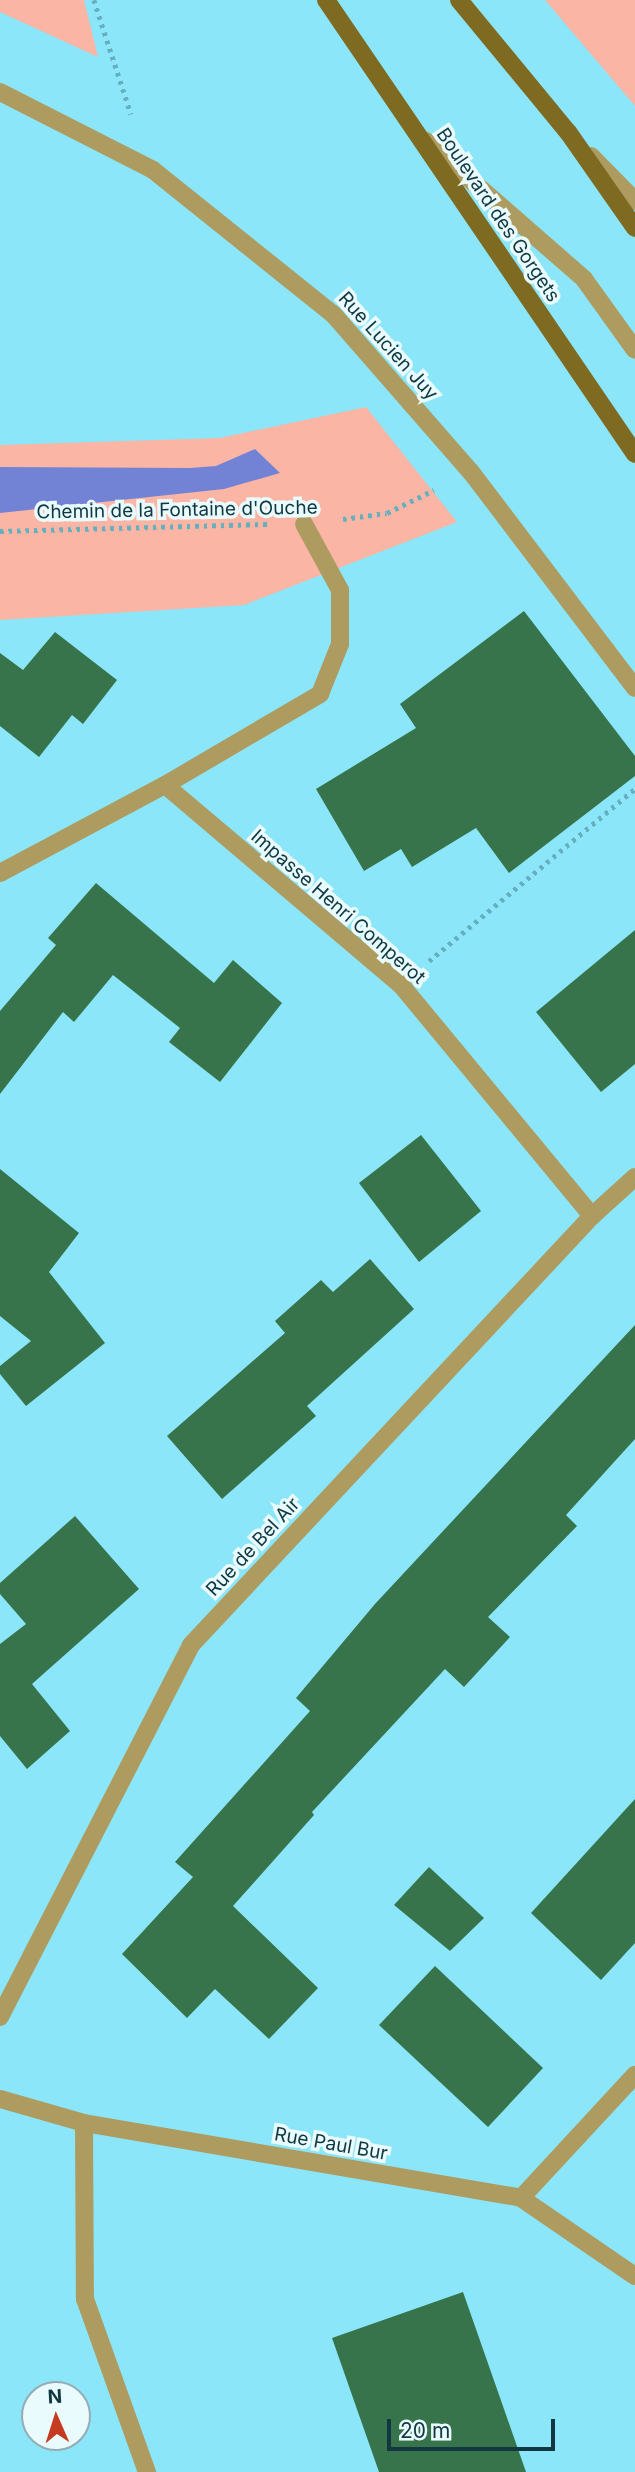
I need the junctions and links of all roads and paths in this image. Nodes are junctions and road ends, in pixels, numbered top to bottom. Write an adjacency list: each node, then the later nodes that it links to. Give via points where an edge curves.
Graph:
1 (94, 0): 7 (path, via 108,52)
2 (327, 0): 6 (main road, Boulevard des Gorgets)
3 (459, 0): 5 (main road)
4 (0, 92): 7 (street, Rue Lucien Juy)
5 (568, 132): 8 (street); 9 (main road)
6 (418, 134): 10 (street, via 584,279); 11 (main road, Boulevard des Gorgets)
7 (153, 170): 12 (street, Rue Lucien Juy, via 333,314)
8 (635, 201)
9 (635, 228)
10 (635, 350)
11 (635, 454)
12 (471, 472): 13 (path, Chemin de la Fontaine d'Ouche, via 387,513); 15 (street, Rue Lucien Juy)
13 (304, 524): 14 (path, Chemin de la Fontaine d'Ouche, via 216,522); 16 (street, via 340,590 340,643 320,694)
14 (0, 531)
15 (635, 688)
16 (165, 785): 18 (street); 19 (street, Impasse Henri Comperot)
17 (635, 789): 19 (path)
18 (0, 873)
19 (401, 985): 21 (street, Impasse Henri Comperot)
20 (635, 1177): 21 (street, Rue de Bel Air)
21 (592, 1216): 22 (street, Rue de Bel Air, via 191,1645)
22 (0, 2017)
23 (635, 2075): 26 (street)
24 (0, 2099): 25 (street, Rue Paul Bur)
25 (84, 2123): 26 (street, Rue Paul Bur); 28 (street, via 85,2299)
26 (521, 2198): 27 (street, Rue Paul Bur)
27 (635, 2276)
28 (147, 2472)

